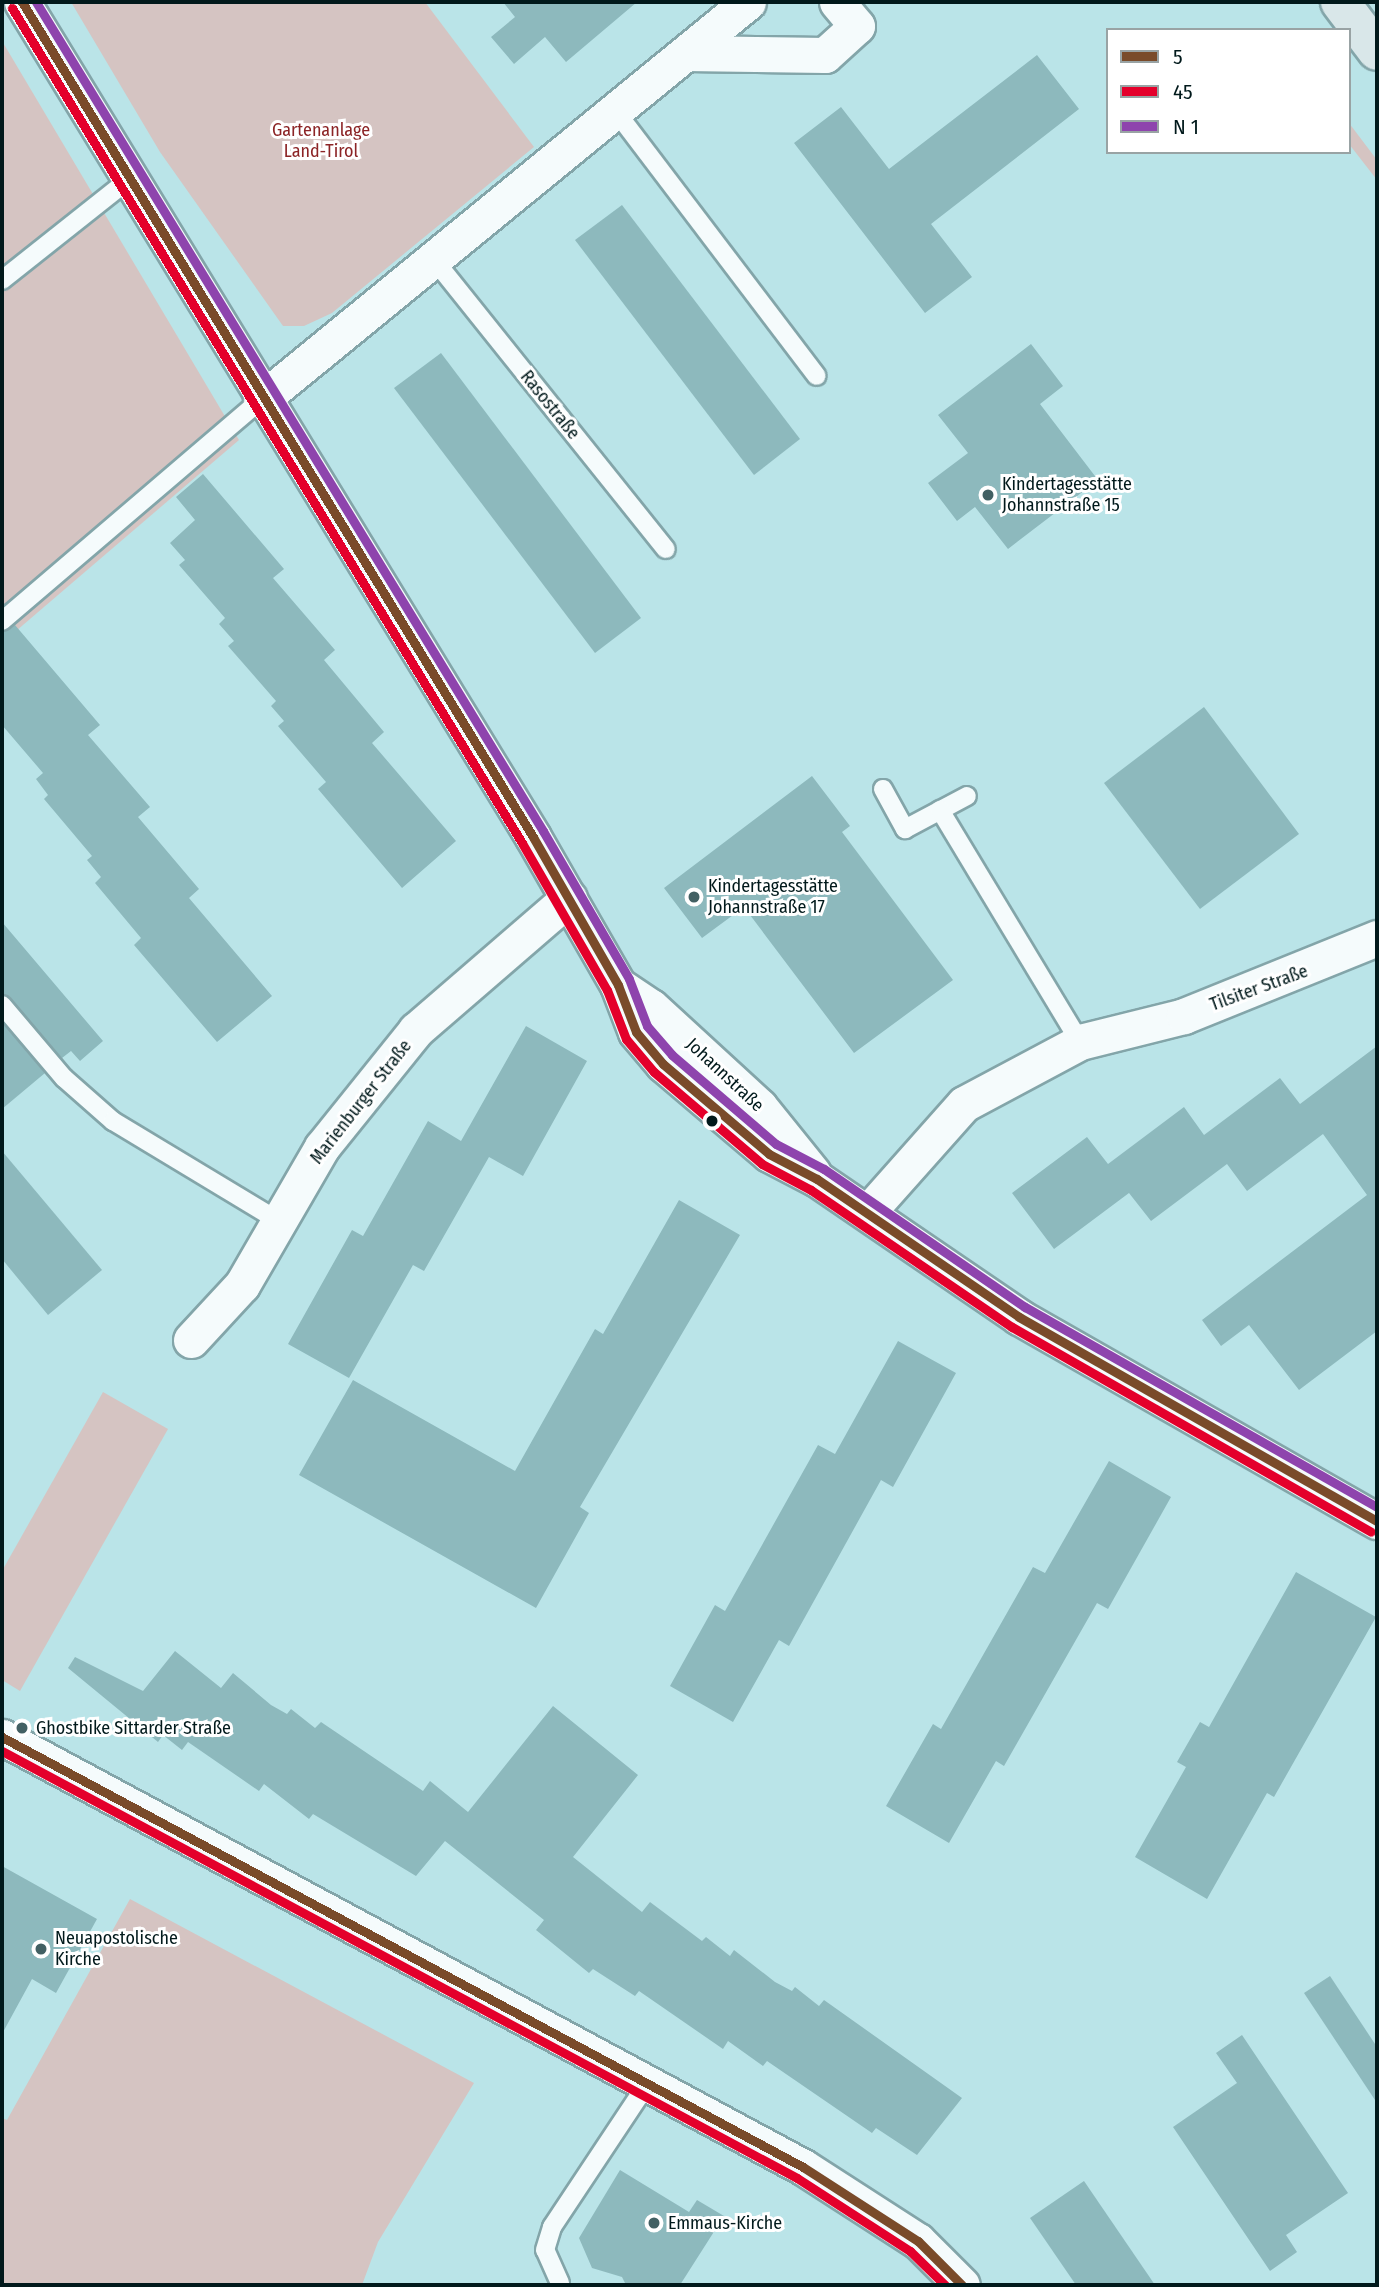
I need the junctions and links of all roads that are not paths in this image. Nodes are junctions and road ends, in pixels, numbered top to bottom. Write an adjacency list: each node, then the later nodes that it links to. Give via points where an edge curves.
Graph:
1 (22, 2): 8 (street, Johannstraße)
2 (748, 2): 6 (street)
3 (837, 2): 6 (street, via 857,26 825,55)
4 (1340, 2): 5 (main road)
5 (1377, 51)
6 (686, 53): 7 (street)
7 (614, 109): 9 (street); 11 (lane)
8 (127, 181): 10 (lane); 12 (street, Johannstraße)
9 (435, 261): 12 (street); 13 (lane, Rasostraße)
10 (2, 280)
11 (817, 376)
12 (261, 400): 14 (lane); 18 (street, Johannstraße)
13 (666, 549)
14 (2, 621)
15 (883, 789): 17 (lane, via 905,829)
16 (967, 796): 17 (lane)
17 (940, 810): 21 (lane)
18 (569, 898): 22 (street, Johannstraße, via 618,985 651,1007 759,1106 817,1179); 23 (street, Marienburger Straße, via 416,1030 322,1147)
19 (1377, 938): 21 (street, Tilsiter Straße, via 1184,1016)
20 (2, 1005): 23 (lane, via 64,1078 113,1121)
21 (1080, 1042): 22 (street, Tilsiter Straße, via 964,1104)
22 (868, 1212): 25 (street, Johannstraße, via 1020,1317)
23 (279, 1220): 24 (street, Marienburger Straße, via 242,1285)
24 (191, 1340)
25 (1377, 1521)
26 (2, 1737): 27 (street)
27 (647, 2084): 28 (lane, via 552,2227 545,2250); 29 (street, via 803,2167 918,2241)
28 (560, 2283)
29 (962, 2285)

